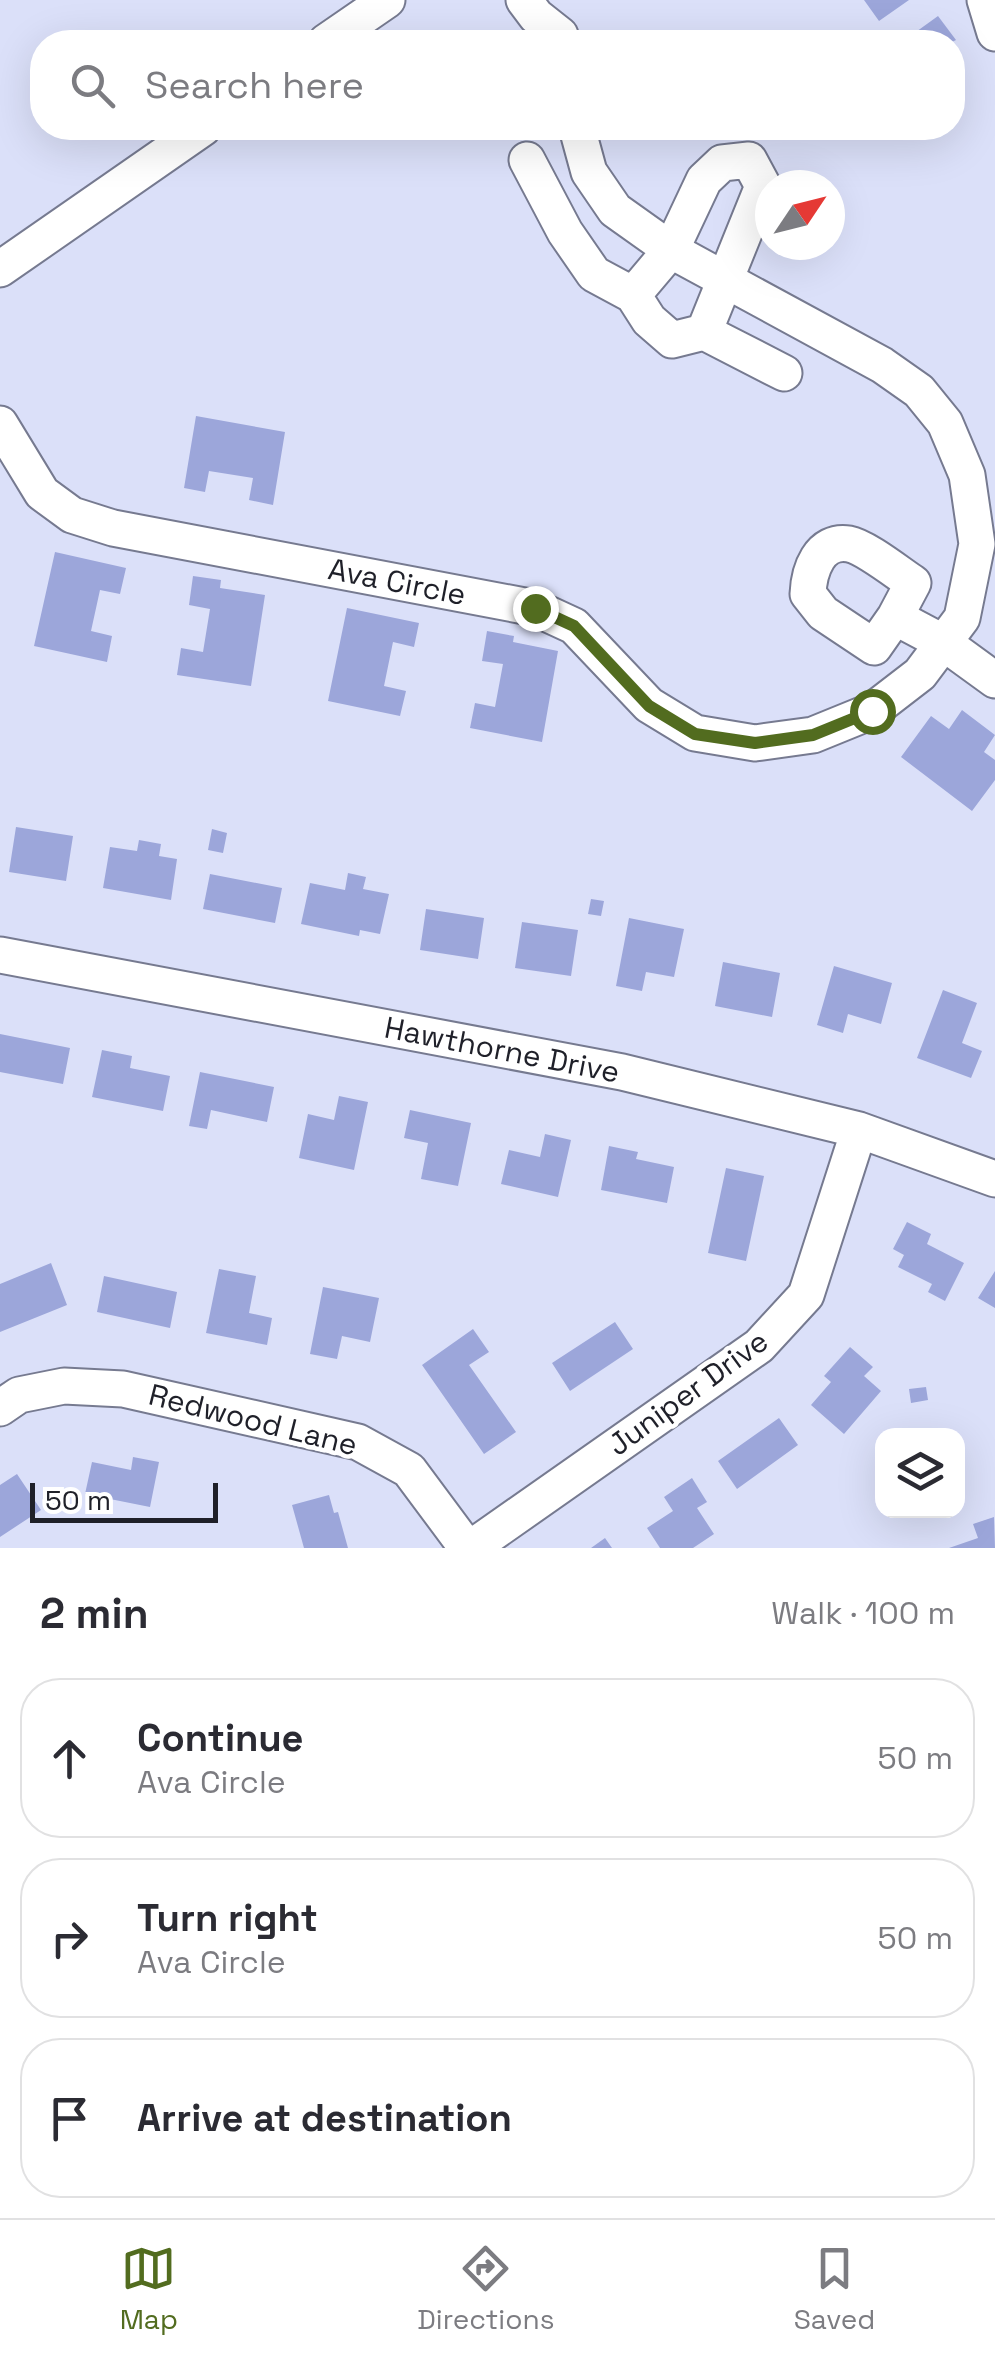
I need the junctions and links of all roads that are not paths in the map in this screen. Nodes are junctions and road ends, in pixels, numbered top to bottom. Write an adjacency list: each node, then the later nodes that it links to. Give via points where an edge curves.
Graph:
1 (387, 0): 5 (street)
2 (524, 0): 6 (street)
3 (562, 0): 7 (street)
4 (984, 0): 8 (street)
5 (343, 30)
6 (551, 30)
7 (561, 30)
8 (995, 33)
9 (185, 140): 13 (street)
10 (580, 140): 12 (street, Ava Circle, via 589,172 615,210)
11 (527, 160): 15 (street, via 594,274)
12 (671, 250): 14 (street, Ava Circle); 14 (street, via 704,180 722,163 749,160 763,186); 15 (street)
13 (0, 269)
14 (723, 278): 16 (street); 20 (street, Ava Circle, via 882,364 919,391 945,422 968,475 976,544 962,618)
15 (633, 295): 16 (street, via 648,320 672,340)
16 (704, 332): 17 (street)
17 (784, 374)
18 (0, 424): 20 (street, Ava Circle, via 42,493 72,515 535,608 574,626 649,706 695,734 755,743 813,735 872,711 920,674)
19 (895, 617): 20 (street)
20 (944, 643): 21 (street)
21 (995, 680)
22 (0, 956): 23 (street, Hawthorne Drive, via 622,1072)
23 (859, 1130): 24 (street, Hawthorne Drive); 26 (street, Juniper Drive, via 806,1294 759,1346)
24 (995, 1180)
25 (0, 1408): 26 (street, Redwood Lane, via 19,1395 64,1386 123,1389 358,1442 409,1470)
26 (469, 1548)

